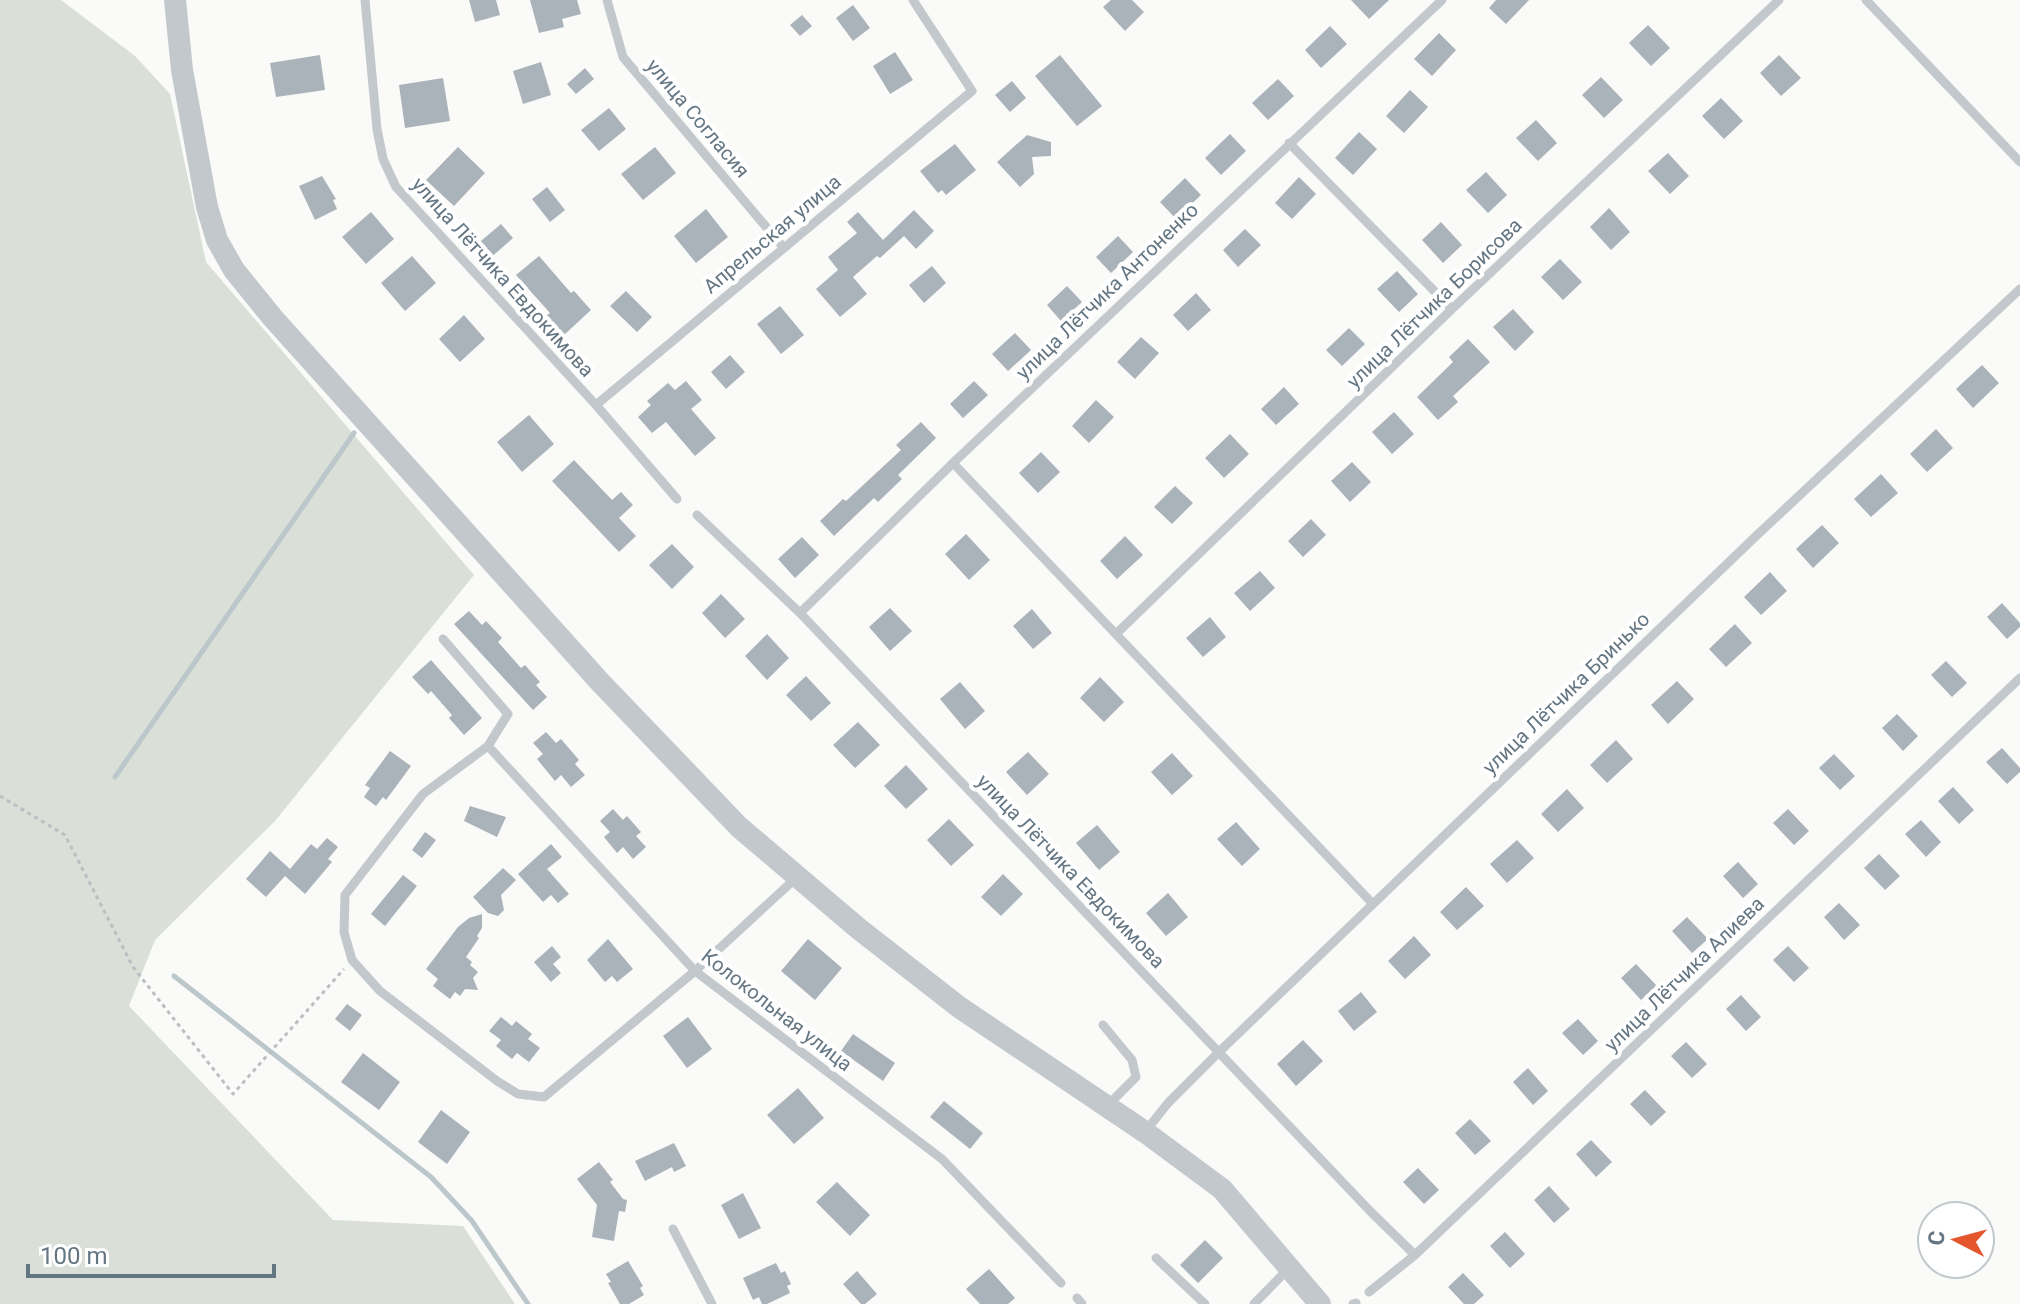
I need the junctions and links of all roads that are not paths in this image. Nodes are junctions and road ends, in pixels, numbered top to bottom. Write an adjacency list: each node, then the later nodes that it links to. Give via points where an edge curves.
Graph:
1 (175, 0): 22 (street, via 207,207 234,270 653,739 739,827)
2 (365, 0): 13 (lane, улица Лётчика Евдокимова, via 377,129 396,187)
3 (607, 0): 10 (lane, улица Согласия, via 623,57)
4 (913, 0): 10 (lane, Апрельская улица, via 972,91)
5 (1442, 0): 8 (lane, улица Лётчика Антоненко)
6 (1779, 0): 12 (lane, улица Лётчика Борисова)
7 (1866, 0): 9 (lane)
8 (1289, 143): 12 (lane); 14 (lane, улица Лётчика Антоненко)
9 (2020, 162)
10 (783, 247): 13 (lane, Апрельская улица)
11 (2020, 289): 23 (lane, улица Лётчика Бринько)
12 (1452, 309): 18 (lane, улица Лётчика Борисова)
13 (596, 405): 15 (lane, улица Лётчика Евдокимова)
14 (953, 463): 17 (lane, улица Лётчика Антоненко); 18 (lane)
15 (677, 499)
16 (697, 515): 17 (lane, улица Лётчика Евдокимова)
17 (800, 613): 26 (lane, улица Лётчика Евдокимова)
18 (1116, 634): 23 (lane)
19 (443, 639): 21 (lane, via 508,714)
20 (2020, 678): 30 (lane, улица Лётчика Алиева)
21 (488, 746): 24 (lane, Колокольная улица); 24 (lane, via 423,794 345,895 344,932 352,960 380,991 497,1081 518,1094 544,1097)
22 (797, 877): 24 (lane); 27 (street, via 959,1007)
23 (1373, 904): 26 (lane, улица Лётчика Бринько)
24 (695, 971): 33 (lane, Колокольная улица, via 942,1159)
25 (1103, 1025): 27 (lane, via 1132,1060 1136,1077)
26 (1219, 1052): 28 (lane, улица Лётчика Бринько); 30 (lane, улица Лётчика Евдокимова)
27 (1106, 1107): 28 (street)
28 (1145, 1132): 32 (street, via 1222,1189)
29 (673, 1229): 35 (lane)
30 (1415, 1255): 34 (lane, улица Лётчика Алиева)
31 (1156, 1258): 36 (lane)
32 (1290, 1267): 37 (lane); 38 (street)
33 (1061, 1283)
34 (1369, 1292)
35 (712, 1304)
36 (1205, 1304)
37 (1254, 1304)
38 (1320, 1304)

